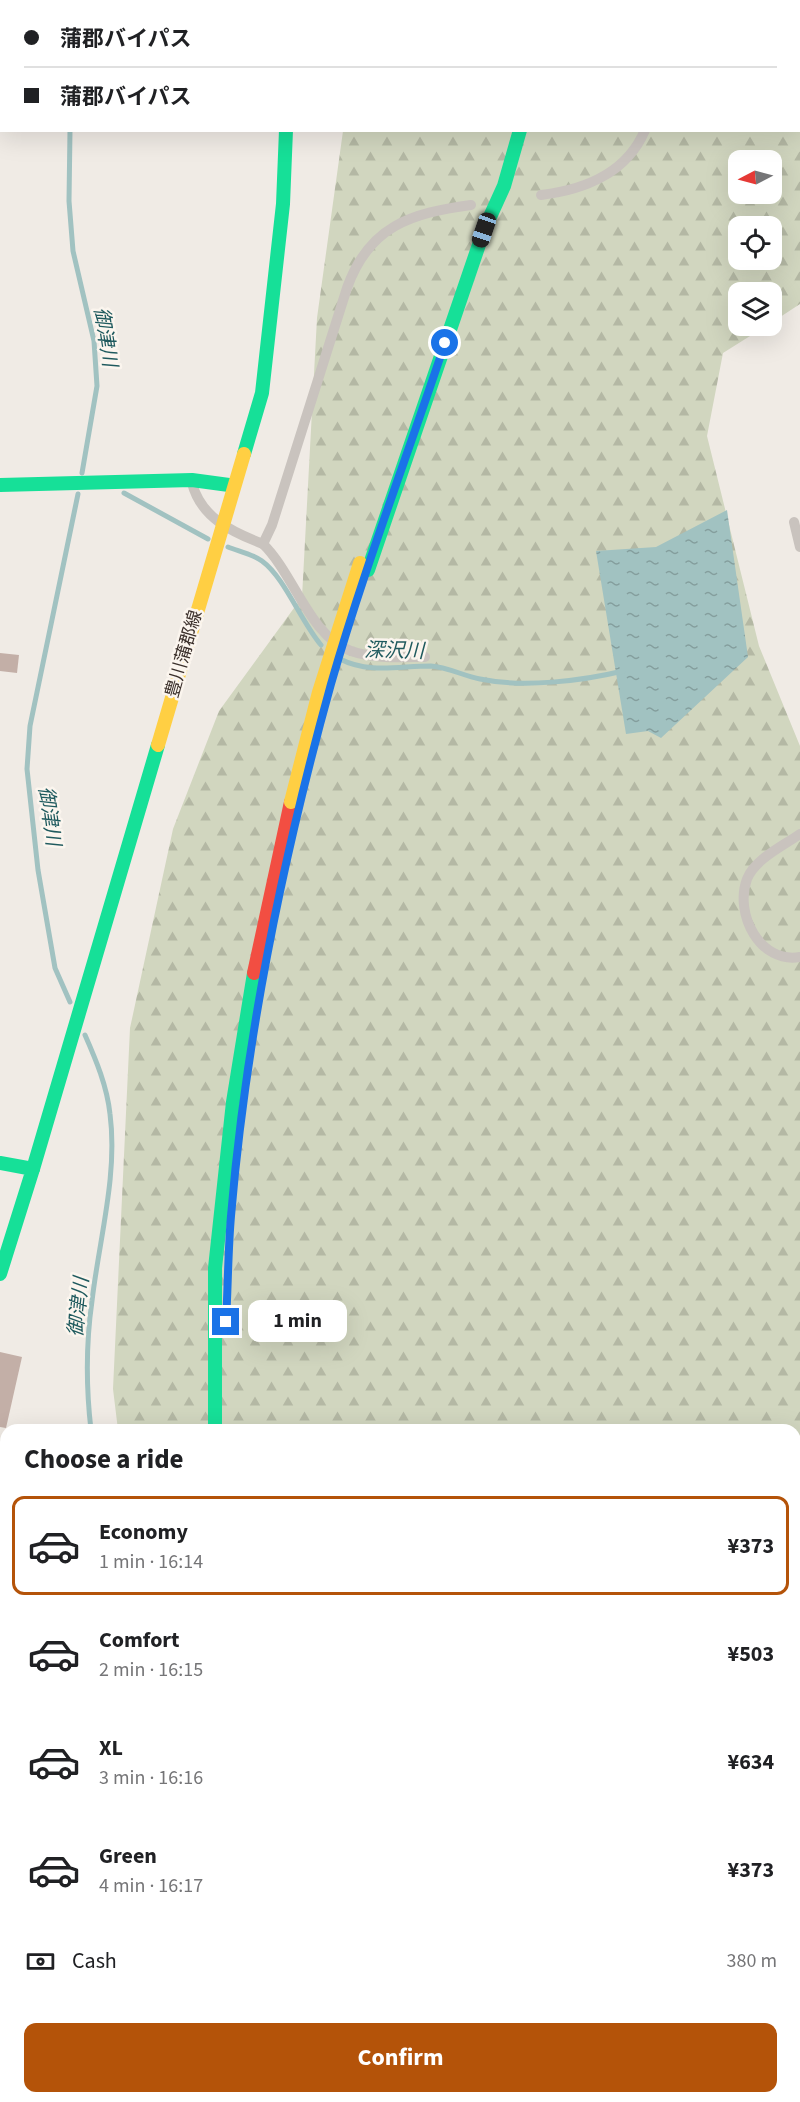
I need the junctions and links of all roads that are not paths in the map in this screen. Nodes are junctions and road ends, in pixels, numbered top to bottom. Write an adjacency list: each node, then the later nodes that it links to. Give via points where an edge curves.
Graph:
1 (286, 132): 19 (main road, 豊川蒲郡線, via 283,204 261,393)
2 (519, 132): 13 (main road, via 504,186 484,230)
3 (644, 132): 5 (lane, via 615,170 578,189)
4 (484, 194): 13 (main road)
5 (541, 195)
6 (471, 205): 11 (lane, via 433,210 397,223 358,260)
7 (192, 480): 8 (main road); 9 (main road); 11 (lane, via 195,495 218,523)
8 (0, 485)
9 (229, 485)
10 (794, 522): 12 (lane)
11 (263, 544): 14 (lane, via 283,565 316,621 337,643 350,651 378,656)
12 (800, 547)
13 (364, 567): 15 (main road)
14 (425, 657)
15 (295, 803): 21 (main road, via 261,933 232,1102 215,1268); 22 (main road, via 242,1117 231,1216)
16 (800, 834): 17 (lane, via 755,866 745,891 750,927 761,944 780,958)
17 (800, 957)
18 (0, 1163): 19 (main road)
19 (33, 1169): 20 (main road, 豊川蒲郡線)
20 (0, 1274)
21 (215, 1424)
22 (223, 1424)

